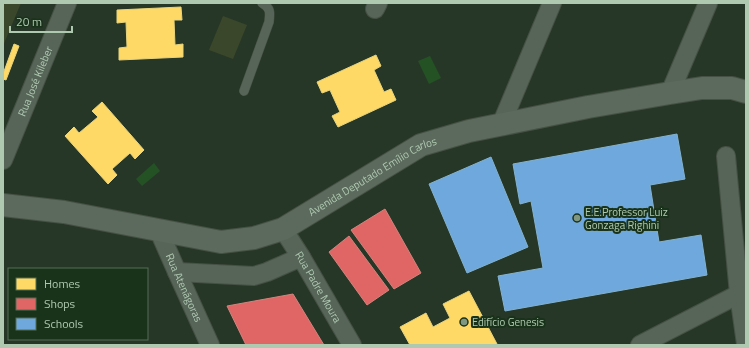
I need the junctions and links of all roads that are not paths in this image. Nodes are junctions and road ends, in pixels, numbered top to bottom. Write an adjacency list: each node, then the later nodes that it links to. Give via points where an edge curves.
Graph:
1 (67, 3): 10 (street, Rua José Kileber)
2 (262, 3): 5 (lane, via 270,13 269,22)
3 (552, 3): 8 (street)
4 (708, 3): 7 (street)
5 (244, 91)
6 (746, 92): 7 (main road, Avenida Deputado Emílio Carlos, via 732,88 702,88)
7 (670, 93): 8 (main road, Avenida Deputado Emílio Carlos)
8 (501, 125): 12 (main road, Avenida Deputado Emílio Carlos, via 421,145)
9 (726, 156): 16 (street)
10 (3, 160)
11 (3, 205): 13 (main road, Avenida Deputado Emílio Carlos, via 64,212)
12 (283, 230): 13 (main road, Avenida Deputado Emílio Carlos, via 254,238 221,242); 14 (street, Rua Padre Moura)
13 (159, 231): 15 (street, Rua Atenágoras)
14 (301, 257): 15 (street, via 254,276); 19 (street, Rua Padre Moura)
15 (177, 272): 18 (street, Rua Atenágoras)
16 (739, 294): 17 (street); 20 (street)
17 (746, 344)
18 (210, 345)
19 (352, 345)
20 (640, 345)

